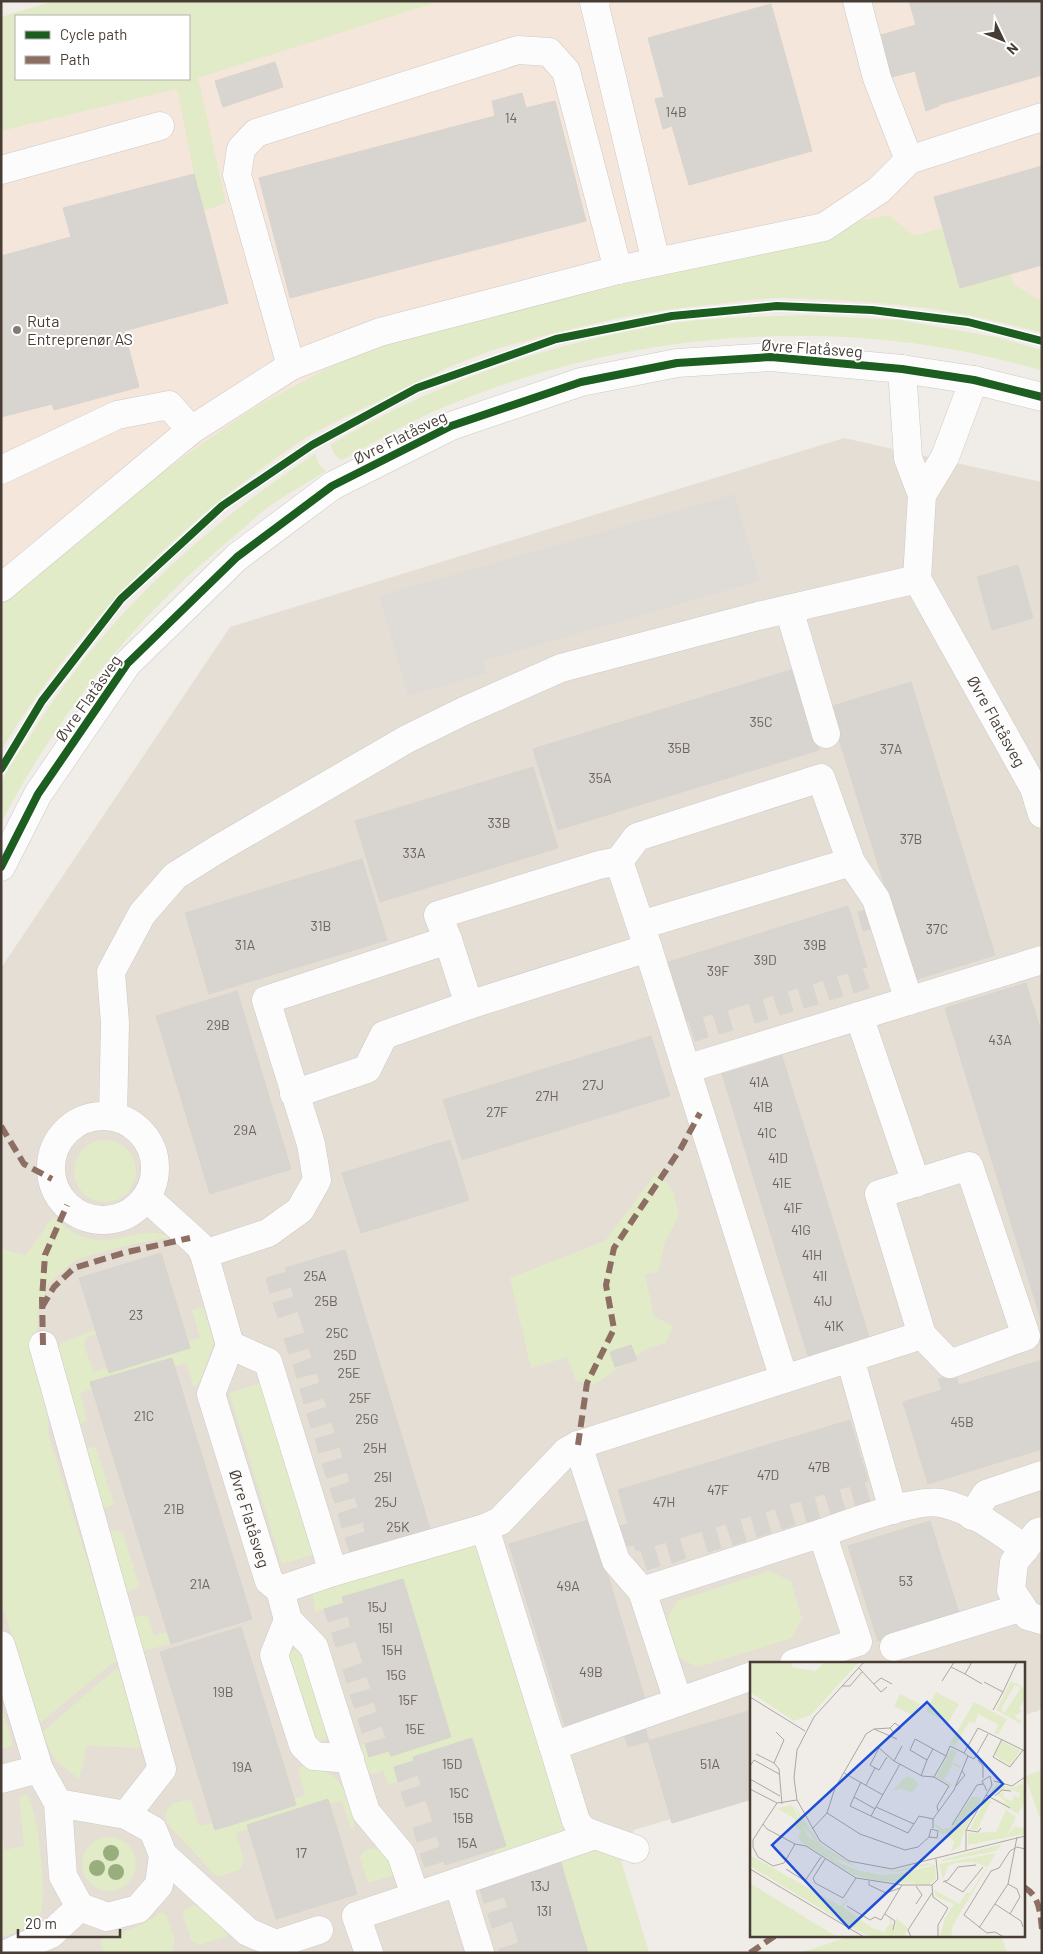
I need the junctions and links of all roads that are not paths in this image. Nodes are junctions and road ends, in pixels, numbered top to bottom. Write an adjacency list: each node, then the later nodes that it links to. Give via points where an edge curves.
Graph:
1 (596, 1): 7 (street)
2 (857, 1): 5 (street, via 876,78)
3 (1042, 117): 5 (street)
4 (160, 126): 6 (street)
5 (909, 160): 7 (street, via 879,190 824,227)
6 (1, 170)
7 (656, 262): 8 (street)
8 (618, 270): 9 (street, via 380,332); 9 (street, via 566,71 549,52 518,50 256,133 241,150 237,175)
9 (291, 366): 13 (street)
10 (902, 369): 11 (street, Øvre Flatåsveg); 15 (street, via 908,458); 23 (street, Øvre Flatåsveg, via 771,357 677,363 582,382 451,426 332,486 237,557 127,664 38,794)
11 (974, 380): 12 (street, Øvre Flatåsveg); 15 (street, via 945,457)
12 (1042, 397)
13 (191, 430): 14 (street, via 169,404 117,415); 17 (street)
14 (1, 470)
15 (922, 495): 16 (street)
16 (917, 579): 18 (street); 20 (street, Øvre Flatåsveg, via 1034,788)
17 (1, 588)
18 (789, 609): 19 (street); 32 (street, via 561,668 511,689 407,739 175,876 142,914 111,972 115,1023)
19 (826, 734)
20 (1042, 814)
21 (619, 861): 22 (street, via 637,837 821,778); 24 (street); 25 (street, via 438,915)
22 (851, 862): 24 (street); 27 (street, via 876,899)
23 (1, 867)
24 (645, 937): 28 (street); 30 (street)
25 (448, 940): 28 (street); 31 (street, via 266,1000)
26 (1042, 960): 27 (street)
27 (909, 1001): 29 (street)
28 (469, 1005): 31 (street, via 384,1035 367,1069)
29 (859, 1016): 30 (street); 33 (street)
30 (686, 1069): 40 (street)
31 (294, 1094): 35 (street, via 311,1144 317,1180 300,1210 268,1233)
32 (113, 1116): 34 (street, via 136,1127 152,1147 156,1164 154,1182); 34 (street, via 79,1121 66,1132 56,1146 51,1162 55,1186 67,1205 93,1219 123,1216)
33 (916, 1183): 36 (street, via 879,1194); 36 (street, via 969,1166 1026,1336 950,1364)
34 (147, 1198): 35 (street, via 199,1245)
35 (204, 1254): 38 (street)
36 (922, 1335): 39 (street)
37 (44, 1345): 63 (street, via 162,1769)
38 (230, 1345): 48 (street, via 268,1362); 49 (street, Øvre Flatåsveg, via 211,1394 269,1581)
39 (850, 1358): 40 (street); 43 (street)
40 (784, 1379): 41 (street)
41 (578, 1445): 45 (street, via 567,1451 500,1521); 50 (street, via 616,1561)
42 (1042, 1475): 44 (street, via 986,1494)
43 (893, 1510): 44 (street, via 939,1502); 46 (street)
44 (972, 1516): 47 (street)
45 (485, 1528): 48 (street); 58 (street)
46 (822, 1533): 50 (street); 55 (street, via 858,1642)
47 (1033, 1540): 51 (street, via 1014,1562 1011,1590)
48 (334, 1572): 49 (street)
49 (280, 1590): 52 (street, Øvre Flatåsveg)
50 (642, 1591): 57 (street)
51 (1032, 1614): 54 (street)
52 (288, 1620): 59 (street, Øvre Flatåsveg, via 314,1647); 59 (street, via 274,1655 303,1745 314,1756)
53 (1, 1645): 60 (street)
54 (894, 1647)
55 (797, 1662)
56 (750, 1677): 57 (street)
57 (678, 1701): 58 (street)
58 (553, 1746): 64 (street, via 576,1821 583,1830)
59 (350, 1759): 68 (street, Øvre Flatåsveg, via 366,1812 401,1854)
60 (39, 1769): 61 (street); 62 (street)
61 (2, 1780)
62 (58, 1803): 63 (street); 69 (street, via 63,1876)
63 (126, 1815): 66 (street, via 153,1830)
64 (595, 1835): 65 (street); 67 (street)
65 (635, 1849)
66 (163, 1855): 69 (street, via 158,1885 138,1909 108,1917); 70 (street, via 248,1932 276,1944)
67 (458, 1882): 68 (street); 73 (street)
68 (415, 1895): 72 (street, via 356,1916)
69 (80, 1907): 71 (street, via 51,1934)
70 (320, 1930)
71 (8, 1953)
72 (369, 1953)
73 (480, 1953)

